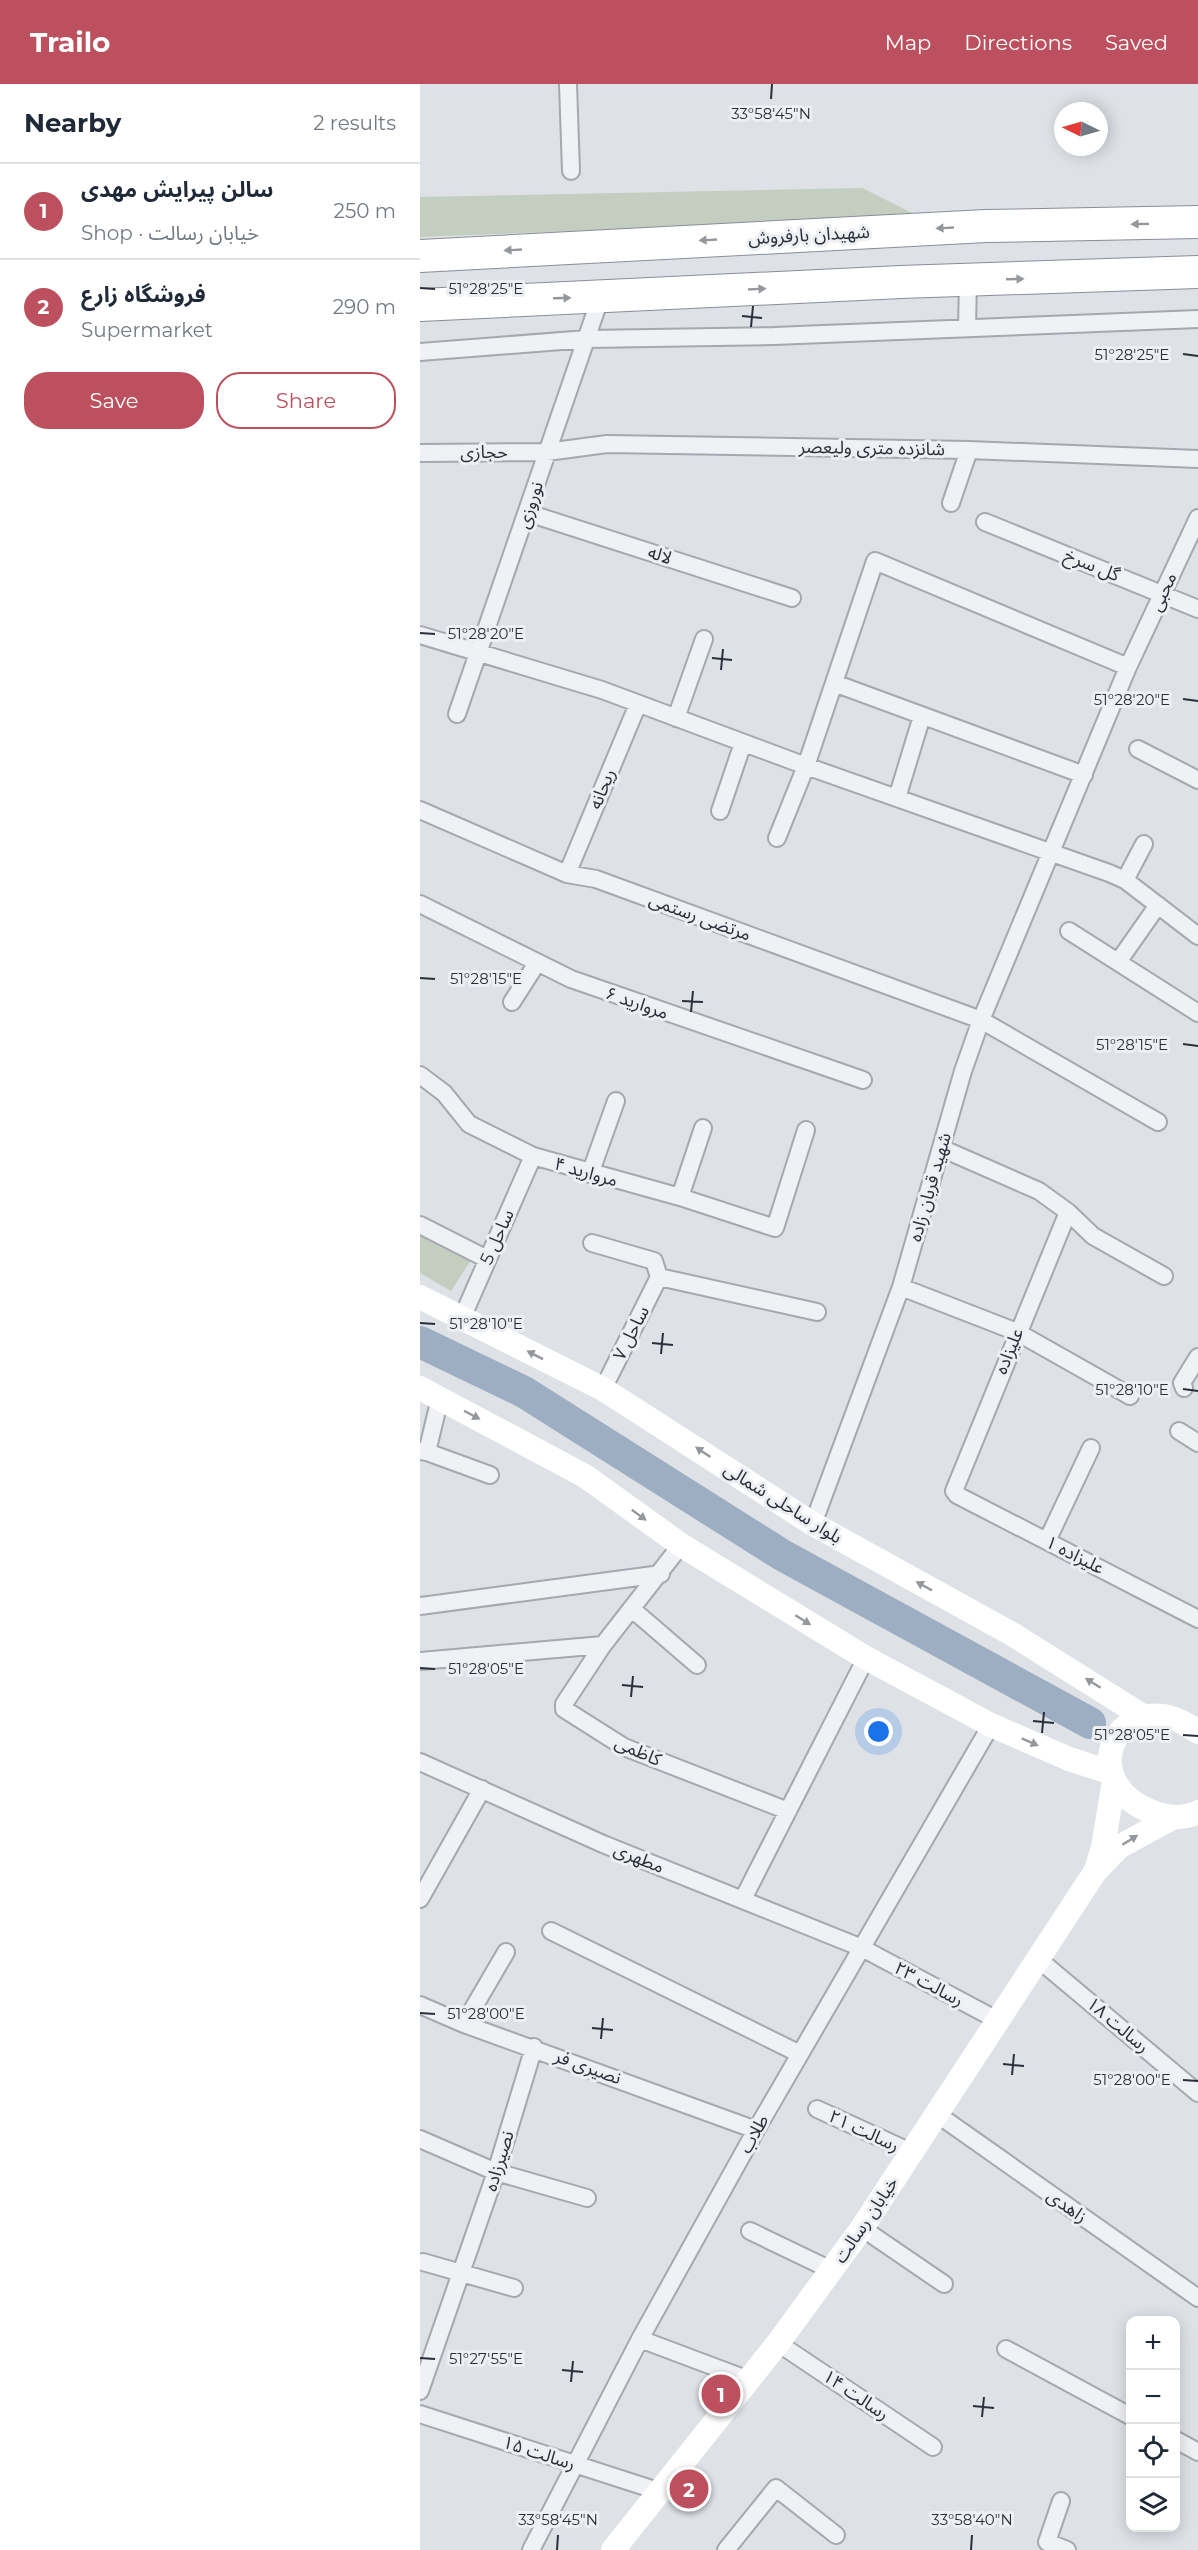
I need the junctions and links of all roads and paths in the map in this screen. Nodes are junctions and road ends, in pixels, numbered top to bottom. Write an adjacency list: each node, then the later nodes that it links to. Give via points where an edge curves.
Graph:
1 (568, 84): 2 (street)
2 (572, 171)
3 (1198, 222): 4 (highway, شهیدان بارفروش, one-way to 4, via 986,226)
4 (420, 256)
5 (1198, 272): 6 (highway, one-way to 5)
6 (968, 280): 7 (highway, one-way to 6); 10 (street)
7 (601, 296): 8 (highway, one-way to 7); 11 (street, نوروزی)
8 (420, 305)
9 (1198, 319): 10 (street)
10 (967, 327): 11 (street)
11 (586, 339): 12 (street); 14 (street, نوروزی)
12 (420, 352)
13 (969, 450): 14 (street, شانزده متری ولیعصر, via 608,444); 16 (street, شانزده متری ولیعصر); 17 (street)
14 (547, 452): 15 (street, حجازی); 18 (street, نوروزی)
15 (420, 453)
16 (1198, 459)
17 (951, 503)
18 (528, 513): 22 (street, لاله); 26 (street, نوروزی)
19 (1198, 518): 21 (street, محبی)
20 (985, 522): 21 (street, گل سرخ)
21 (1162, 593): 23 (street, گل سرخ); 27 (street, محبی)
22 (792, 598)
23 (1198, 609)
24 (421, 639): 26 (street)
25 (704, 639): 32 (street)
26 (480, 654): 29 (street, via 561,676); 30 (street, نوروزی)
27 (1128, 667): 28 (street, via 875,561); 36 (street, محبی)
28 (834, 683): 31 (street); 35 (street)
29 (638, 704): 32 (street); 44 (street, ریحانه)
30 (458, 714)
31 (922, 716): 36 (street); 38 (street)
32 (676, 718): 33 (street)
33 (743, 743): 35 (street); 40 (street)
34 (1138, 749): 37 (street)
35 (806, 766): 38 (street); 41 (street)
36 (1084, 775): 43 (street, شهید قربان زاده)
37 (1198, 780)
38 (897, 798): 43 (street)
39 (420, 810): 44 (street, مرتضی رستمی)
40 (720, 811)
41 (777, 838)
42 (1144, 844): 45 (street)
43 (1052, 854): 45 (street); 54 (street, شهید قربان زاده)
44 (567, 874): 54 (street, مرتضی رستمی, via 596,879)
45 (1125, 880): 47 (street)
46 (420, 904): 51 (street, مروارید ۶)
47 (1158, 905): 49 (street); 50 (street)
48 (1069, 932): 50 (street)
49 (1198, 936)
50 (1118, 962): 53 (street)
51 (537, 963): 52 (street); 56 (street, مروارید ۶, via 611,994)
52 (512, 1002)
53 (1198, 1013)
54 (981, 1020): 58 (street, مرتضی رستمی); 61 (street, شهید قربان زاده)
55 (420, 1076): 62 (street, مروارید ۴, via 444,1094 469,1124)
56 (863, 1080)
57 (616, 1101): 63 (street)
58 (1158, 1122)
59 (703, 1128): 64 (street)
60 (806, 1130): 64 (street, مروارید ۴, via 775,1228)
61 (941, 1148): 65 (street, via 1039,1191); 71 (street, شهید قربان زاده)
62 (533, 1156): 63 (street, مروارید ۴); 68 (street, ساحل 5)
63 (590, 1174): 64 (street, مروارید ۴)
64 (680, 1197)
65 (1068, 1212): 69 (street, via 1093,1236); 75 (street, علیزاده)
66 (420, 1225): 68 (street)
67 (592, 1243): 70 (street, via 654,1261)
68 (487, 1259): 74 (street, ساحل 5)
69 (1164, 1276)
70 (659, 1277): 73 (street); 78 (street, ساحل ۷)
71 (901, 1287): 75 (street); 87 (street, شهید قربان زاده)
72 (420, 1297): 74 (main road, بلوار ساحلی شمالی)
73 (818, 1312)
74 (462, 1318): 78 (main road, بلوار ساحلی شمالی, one-way to 74)
75 (1017, 1332): 80 (street); 86 (street, علیزاده)
76 (1198, 1357): 77 (street, via 1182,1383)
77 (1184, 1388)
78 (603, 1389): 87 (main road, بلوار ساحلی شمالی, one-way to 78)
79 (430, 1393): 84 (street); 89 (main road, one-way to 89, via 585,1476)
80 (1130, 1396)
81 (1179, 1431): 82 (street)
82 (1198, 1443)
83 (1091, 1448): 88 (street)
84 (424, 1451): 85 (street)
85 (490, 1475)
86 (954, 1491): 88 (street, علیزاده ۱)
87 (813, 1524): 98 (main road, بلوار ساحلی شمالی, one-way to 87, via 1012,1634)
88 (1047, 1541): 93 (street, علیزاده ۱)
89 (681, 1545): 90 (street); 95 (main road, one-way to 95)
90 (661, 1574): 91 (street); 92 (street)
91 (420, 1606)
92 (632, 1610): 94 (street); 97 (street)
93 (1198, 1619)
94 (603, 1645): 96 (street); 104 (street, کاظمی, via 564,1704 567,1713 624,1747)
95 (866, 1658): 99 (main road); 104 (street)
96 (420, 1661)
97 (697, 1665)
98 (1142, 1715): 100 (main road, via 1161,1716); 102 (main road, خیابان رسالت, via 1119,1732 1112,1749)
99 (991, 1725): 102 (main road, one-way to 102); 111 (street, طلاب)
100 (1197, 1730)
101 (420, 1762): 103 (street, مطهری)
102 (1112, 1776): 105 (main road, via 1123,1794 1138,1806); 107 (main road, خیابان رسالت, via 1103,1847)
103 (482, 1789): 108 (street); 109 (street, مطهری, via 613,1848)
104 (788, 1811): 109 (street)
105 (1182, 1816): 106 (main road); 107 (main road, خیابان رسالت, one-way to 105, via 1119,1847)
106 (1198, 1831)
107 (1095, 1872): 113 (main road, خیابان رسالت)
108 (420, 1899)
109 (742, 1899): 111 (street, مطهری)
110 (551, 1931): 118 (street)
111 (862, 1948): 115 (street, رسالت ۲۳); 118 (street, طلاب)
112 (506, 1952): 116 (street)
113 (1037, 1958): 115 (main road, خیابان رسالت); 119 (street, رسالت ۱۸)
114 (420, 2005): 116 (street, نصیری فر)
115 (997, 2020): 121 (main road, خیابان رسالت)
116 (464, 2024): 117 (street, نصیری فر)
117 (534, 2047): 122 (street, نصیری فر); 125 (street, نصیرزاده)
118 (800, 2054): 122 (street, طلاب)
119 (1198, 2092)
120 (817, 2109): 124 (street, رسالت ۲۱)
121 (937, 2114): 124 (main road, خیابان رسالت); 134 (street, زاهدی)
122 (756, 2130): 135 (street, طلاب)
123 (420, 2139): 125 (street)
124 (911, 2152): 127 (main road, خیابان رسالت)
125 (496, 2172): 126 (street); 131 (street, نصیرزاده)
126 (587, 2198)
127 (862, 2228): 130 (main road, خیابان رسالت); 132 (street)
128 (750, 2231): 130 (street)
129 (423, 2262): 131 (street)
130 (831, 2270): 136 (main road, خیابان رسالت)
131 (462, 2274): 133 (street); 139 (street, نصیرزاده)
132 (944, 2284)
133 (514, 2288)
134 (1198, 2298)
135 (640, 2339): 138 (street); 145 (street, طلاب)
136 (778, 2343): 138 (main road, خیابان رسالت); 143 (street, رسالت ۱۴)
137 (1006, 2349): 140 (street)
138 (749, 2380): 146 (main road, خیابان رسالت)
139 (420, 2391)
140 (1126, 2413)
141 (420, 2414): 145 (street, رسالت ۱۵)
142 (1180, 2442): 144 (street)
143 (933, 2447)
144 (1198, 2452)
145 (575, 2464): 146 (street, رسالت ۱۵); 149 (street, طلاب)
146 (658, 2491): 150 (main road, خیابان رسالت)
147 (1060, 2501): 152 (street, via 1047,2542)
148 (836, 2535): 151 (street, via 776,2488)
149 (531, 2550)
150 (612, 2550)
151 (726, 2550)
152 (1067, 2550)

